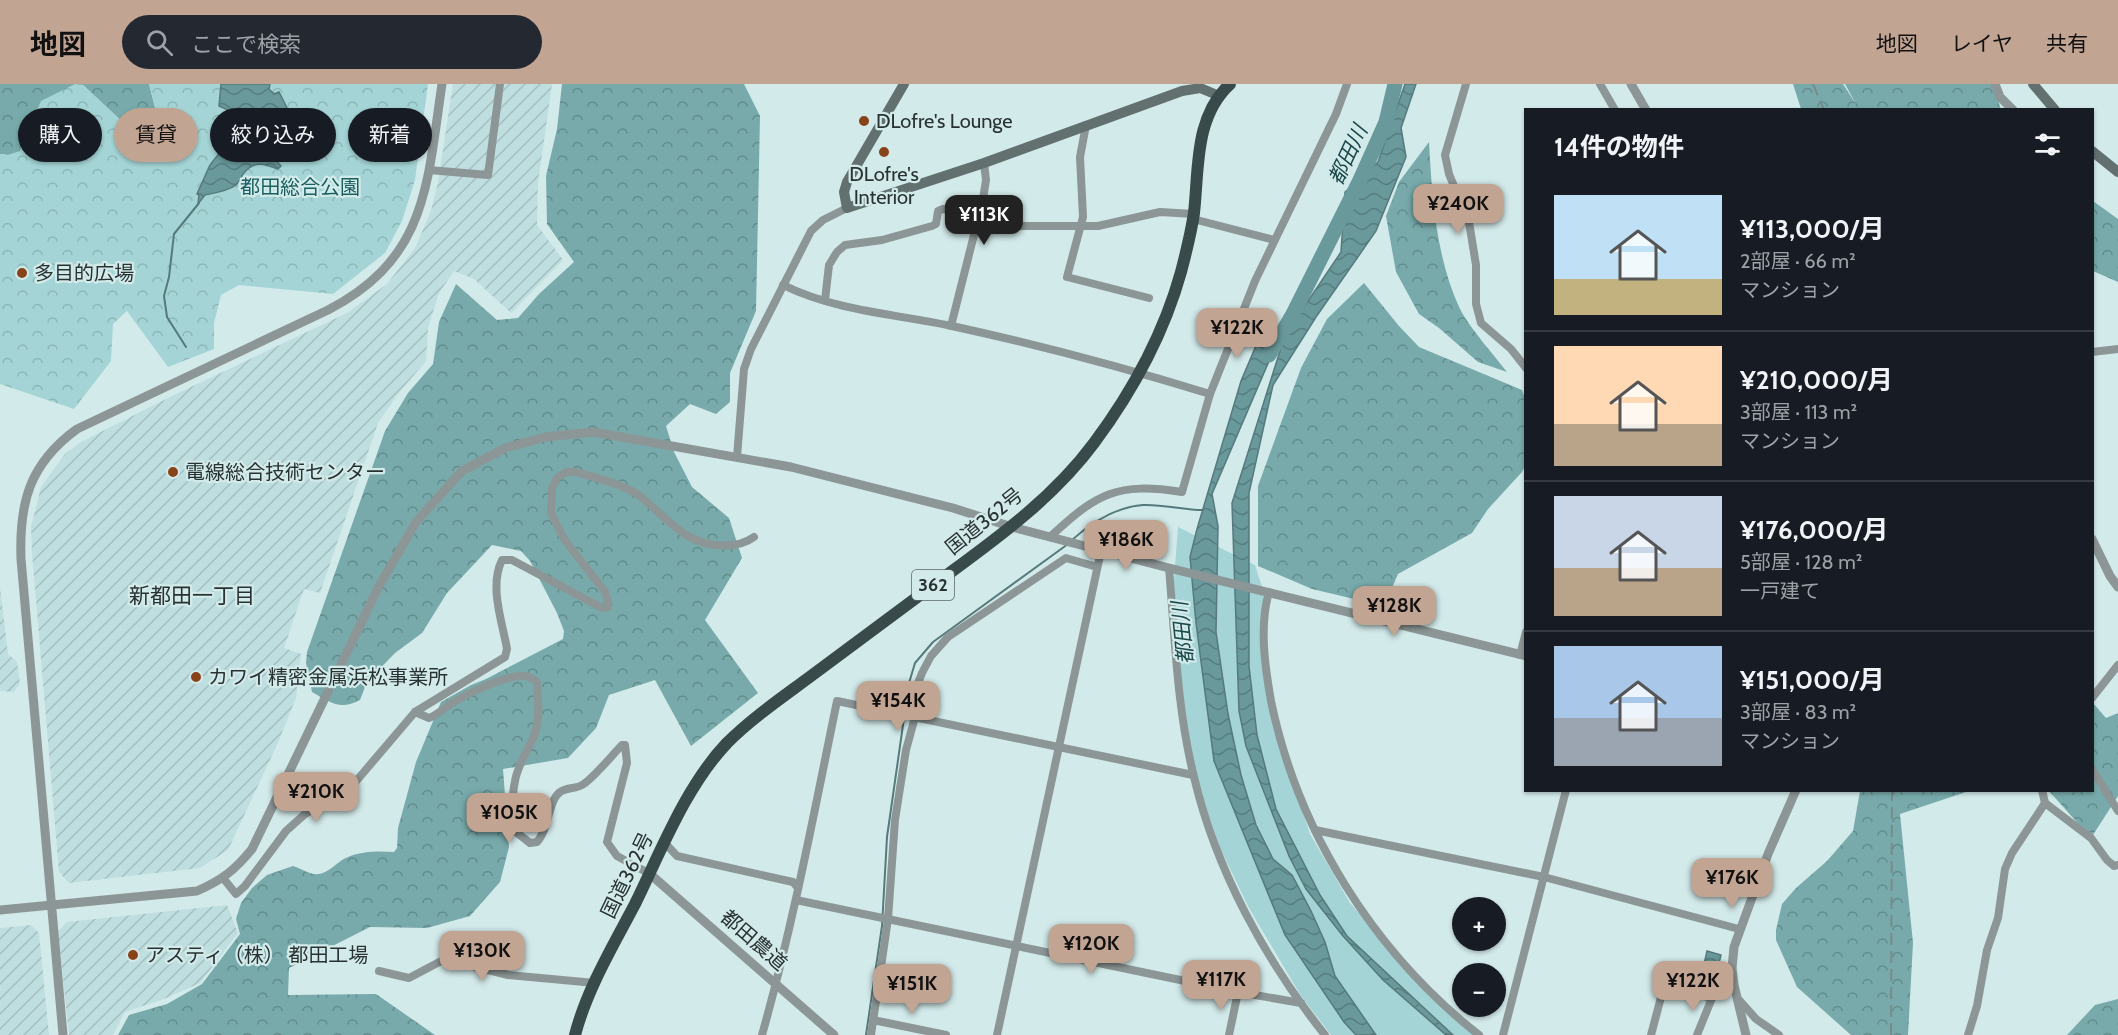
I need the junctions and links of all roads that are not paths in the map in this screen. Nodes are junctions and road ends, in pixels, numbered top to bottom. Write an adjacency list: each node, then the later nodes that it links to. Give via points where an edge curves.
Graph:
1 (442, 84): 19 (street)
2 (500, 84): 19 (street, via 488,175)
3 (904, 84): 21 (main road, via 847,182 844,192)
4 (1230, 84): 11 (highway, 国道362号 / 362)
5 (1347, 84): 25 (street)
6 (1466, 84): 32 (street, via 1445,155 1469,222 1481,323)
7 (1600, 84): 12 (street)
8 (1631, 84): 13 (street)
9 (1995, 84): 14 (street, via 2000,97)
10 (2033, 84): 15 (main road)
11 (1218, 95): 16 (main road, via 1200,88 1182,91); 23 (highway, 国道362号 / 362, via 1207,117 1200,146)
12 (1614, 108)
13 (1645, 108)
14 (2011, 108)
15 (2053, 108)
16 (1086, 125): 18 (main road); 24 (street, via 1080,157)
17 (2094, 153): 20 (main road)
18 (984, 163): 21 (main road); 22 (street, via 986,180)
19 (429, 170): 66 (street, via 423,200 407,237 385,269 364,288 328,310 77,429 50,454 33,478 22,511 21,559)
20 (2118, 172)
21 (848, 208): 26 (street, via 822,220 811,231)
22 (979, 215): 24 (street, via 1011,226); 28 (street, via 943,209 938,211 932,226 845,246 829,265); 29 (street)
23 (1193, 217): 24 (street, via 1160,212 1119,223); 25 (street); 33 (highway, 国道362号 / 362, via 1181,274)
24 (1081, 227): 27 (street, via 1067,277)
25 (1274, 240): 34 (street)
26 (783, 285): 28 (street); 35 (street, via 744,369)
27 (1149, 298)
28 (825, 300): 29 (street)
29 (951, 326): 33 (street)
30 (2118, 349): 31 (street)
31 (2094, 352)
32 (1524, 366)
33 (1140, 373): 34 (street); 36 (highway, 国道362号 / 362, via 1094,443 1059,484)
34 (1209, 394): 38 (street, via 1182,492 1126,489 1099,498 1072,517)
35 (737, 457): 36 (street, via 953,508); 63 (street, via 593,432 546,437 506,448 462,471 416,522 400,549 252,849)
36 (1012, 527): 38 (street); 59 (highway, 国道362号 / 362, via 727,743 692,789)
37 (754, 537): 48 (street, via 745,544 730,546 698,540 636,493 566,472 552,488 551,513 564,539 605,592 608,607 602,608 512,560 502,560 497,569 497,593 505,657)
38 (1055, 538): 40 (street)
39 (2094, 543): 43 (street)
40 (1101, 551): 41 (street); 42 (street)
41 (1097, 567): 49 (street, via 1066,558 948,637 922,673 916,688); 50 (street)
42 (1172, 568): 44 (street); 52 (street, via 1182,710)
43 (2118, 587)
44 (1269, 592): 45 (street); 58 (street, via 1265,624 1269,689 1291,773)
45 (1523, 655)
46 (2118, 665): 47 (street)
47 (2094, 695)
48 (414, 712): 61 (street, via 429,718 461,698 510,678 534,679 538,691 537,719 514,784 516,832 530,843 537,842 544,834 559,792 580,787 625,745 627,763 608,842 617,856); 63 (street, via 352,786 286,831 236,894)
49 (914, 717): 50 (street); 64 (street, via 837,701); 68 (street, via 895,820)
50 (1058, 747): 52 (street); 70 (street)
51 (2094, 771): 57 (street)
52 (1193, 775): 78 (street, via 1227,875 1262,942)
53 (1565, 792): 62 (street)
54 (1795, 792): 69 (street)
55 (2042, 792): 56 (street)
56 (2044, 803): 60 (street, via 2091,838 2107,860); 95 (street, via 2005,869 1998,918)
57 (2118, 811)
58 (1314, 830): 62 (street); 89 (street, via 1339,875 1386,942)
59 (664, 842): 61 (highway, 国道362号 / 362); 64 (street, via 677,856 793,882)
60 (2118, 865)
61 (650, 874): 73 (highway, 国道362号 / 362); 74 (street, 都田農道)
62 (1544, 877): 69 (street); 90 (street)
63 (224, 878): 66 (street, via 197,891)
64 (798, 888): 65 (street)
65 (796, 900): 68 (street); 74 (street)
66 (52, 905): 67 (street); 80 (street)
67 (0, 909)
68 (887, 919): 70 (street); 79 (street)
69 (1739, 929): 71 (street)
70 (1016, 946): 75 (street); 86 (street)
71 (1732, 968): 76 (street); 77 (street)
72 (379, 971): 73 (street, via 409,978 445,960 508,975)
73 (595, 982): 81 (highway, 国道362号 / 362)
74 (777, 984): 82 (street); 83 (street, 都田農道)
75 (1238, 992): 78 (street); 87 (street)
76 (1712, 998): 91 (street, via 1664,986); 92 (street)
77 (1739, 1000): 93 (street); 94 (street, via 1756,1019)
78 (1301, 1003): 88 (street)
79 (873, 1020): 84 (street); 85 (street)
80 (63, 1035)
81 (575, 1035)
82 (762, 1035)
83 (834, 1035)
84 (871, 1035)
85 (946, 1035)
86 (997, 1035)
87 (1229, 1035)
88 (1325, 1035)
89 (1479, 1035)
90 (1503, 1035)
91 (1651, 1035)
92 (1697, 1035)
93 (1746, 1035)
94 (1779, 1035)
95 (1968, 1035)

